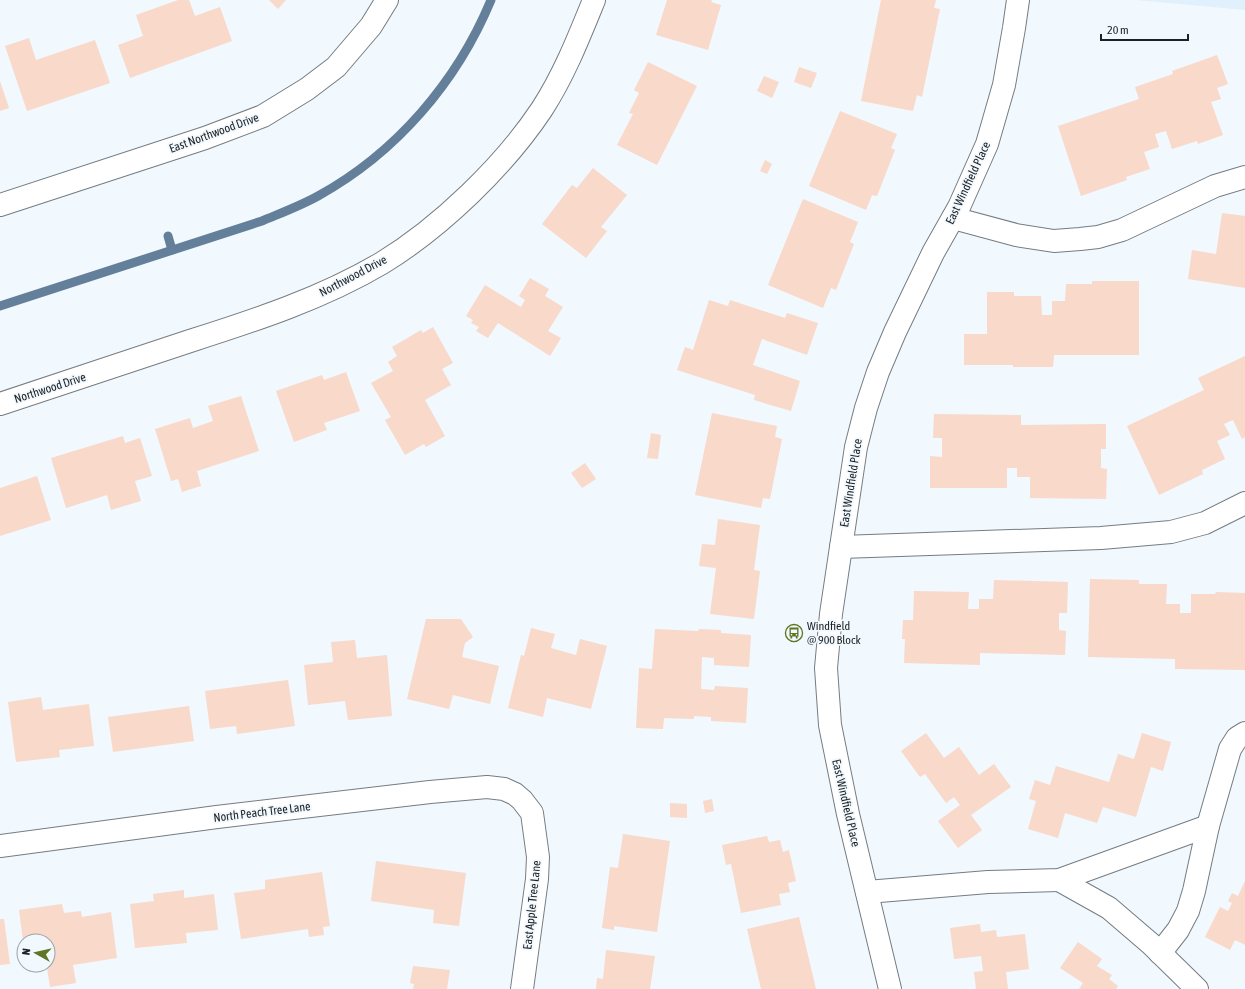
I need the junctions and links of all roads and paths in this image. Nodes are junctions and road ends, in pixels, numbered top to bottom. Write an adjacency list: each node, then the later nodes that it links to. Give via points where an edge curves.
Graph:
1 (388, 0): 5 (street, East Northwood Drive, via 371,26 336,67 307,89 263,116 205,138)
2 (594, 0): 7 (street, Northwood Drive, via 572,54 546,102 504,159 426,232 383,263 328,291 253,321)
3 (1018, 0): 6 (street, East Windfield Place, via 1004,85 987,144)
4 (1245, 177): 6 (street, via 1215,186 1122,230 1092,238 1054,241 1016,235)
5 (0, 205)
6 (953, 218): 9 (street, East Windfield Place, via 933,253 878,372 856,447)
7 (0, 404)
8 (1245, 503): 9 (street, via 1205,523 1171,532 1101,538)
9 (841, 547): 15 (street, East Windfield Place, via 826,668 830,725)
10 (1245, 733): 12 (street, via 1237,738 1230,749)
11 (522, 800): 13 (street, North Peach Tree Lane, via 504,789 487,787 430,792); 17 (street, East Apple Tree Lane, via 532,813 538,857)
12 (1208, 826): 14 (street); 16 (street, via 1188,911 1178,930)
13 (0, 846)
14 (1059, 880): 15 (street, via 988,882); 16 (street, via 1109,908)
15 (867, 892): 18 (street, East Windfield Place)
16 (1160, 953): 19 (street)
17 (522, 989)
18 (890, 989)
19 (1197, 989)

